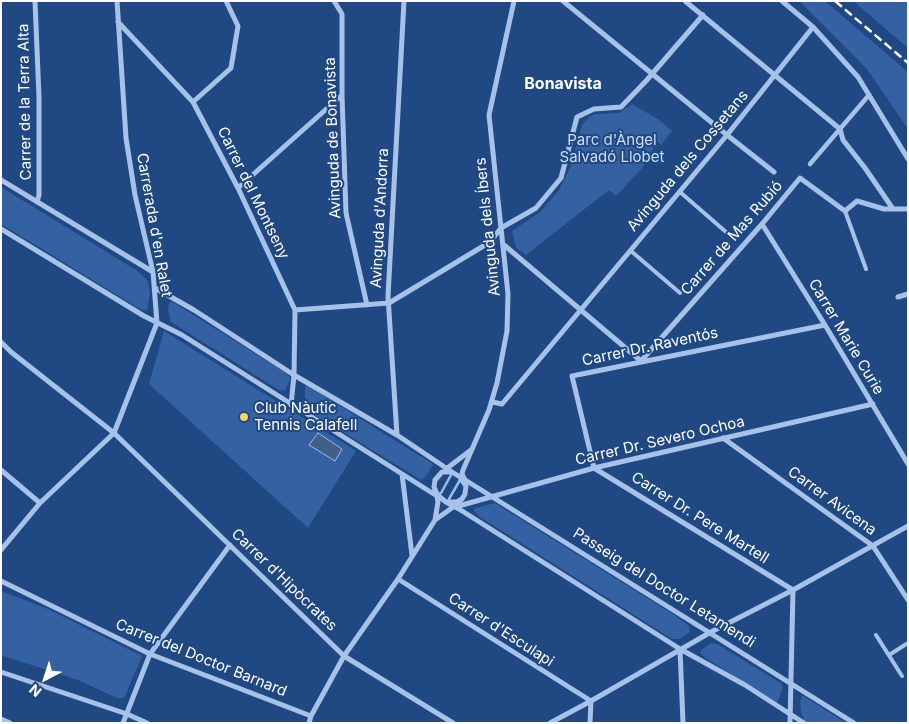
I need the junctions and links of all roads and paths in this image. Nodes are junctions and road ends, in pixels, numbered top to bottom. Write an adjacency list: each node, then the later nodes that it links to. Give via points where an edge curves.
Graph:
1 (35, 1): 26 (street, Carrer de la Terra Alta, via 39,97)
2 (117, 1): 11 (street, Carrerada d'en Ralet)
3 (226, 1): 17 (street, via 238,26 231,68)
4 (334, 1): 15 (street, Avinguda de Bonavista, via 342,14)
5 (404, 1): 42 (street, Avinguda d'Andorra)
6 (514, 1): 32 (street, Avinguda dels Íbers, via 489,115)
7 (563, 1): 13 (street)
8 (685, 1): 10 (street)
9 (782, 1): 12 (street)
10 (702, 15): 13 (street); 14 (street)
11 (118, 22): 17 (street, Carrer del Montseny); 37 (street, Carrerada d'en Ralet, via 126,138)
12 (813, 27): 14 (street, Avinguda dels Cossetans); 16 (street, via 858,77)
13 (653, 73): 19 (street); 32 (street, via 621,107 594,109 578,117 561,178 536,208)
14 (775, 75): 18 (street); 19 (street, Avinguda dels Cossetans)
15 (342, 94): 24 (street); 43 (street, Avinguda de Bonavista, via 346,213)
16 (869, 95): 18 (street); 20 (street)
17 (193, 102): 24 (street, Carrer del Montseny)
18 (840, 129): 21 (street); 27 (street, via 843,140)
19 (727, 135): 22 (street); 25 (street, Avinguda dels Cossetans)
20 (908, 159)
21 (810, 164)
22 (774, 172)
23 (1, 180): 26 (street)
24 (238, 188): 44 (street, Carrer del Montseny)
25 (680, 192): 33 (lane); 35 (street, Avinguda dels Cossetans)
26 (37, 202): 37 (street)
27 (893, 209): 28 (street); 29 (street, via 857,201)
28 (908, 209)
29 (845, 211): 30 (street, Carrer de Mas Rubió, via 800,178); 36 (lane)
30 (762, 224): 47 (street, Carrer Marie Curie); 49 (street, Carrer de Mas Rubió)
31 (1, 228): 46 (street)
32 (501, 228): 34 (street, Avinguda dels Íbers); 42 (street, via 490,242)
33 (726, 232)
34 (504, 246): 45 (street); 51 (street, Avinguda dels Íbers, via 507,331)
35 (631, 251): 39 (lane); 45 (street, Avinguda dels Cossetans)
36 (866, 269)
37 (153, 272): 38 (street, Carrerada d'en Ralet)
38 (155, 288): 46 (street, Carrerada d'en Ralet); 50 (street)
39 (680, 294)
40 (908, 294): 41 (street)
41 (898, 297)
42 (389, 303): 43 (street); 55 (street, Avinguda d'Andorra)
43 (367, 305): 44 (street)
44 (295, 310): 50 (street, Carrer del Montseny)
45 (581, 310): 49 (street); 51 (street, Avinguda dels Cossetans, via 502,404)
46 (157, 323): 53 (street, via 182,335); 54 (street, Carrerada d'en Ralet)
47 (825, 325): 49 (street, Carrer Dr. Raventós); 52 (street, Carrer Marie Curie)
48 (1, 342): 54 (street, Carrer d'Hipòcrates)
49 (641, 361): 59 (street, Carrer Dr. Raventós, via 572,376)
50 (294, 374): 53 (street, Carrer del Montseny); 55 (street)
51 (492, 402): 57 (street, Avinguda dels Íbers)
52 (873, 404): 56 (street, Carrer Dr. Severo Ochoa); 58 (street, Carrer Marie Curie)
53 (290, 405): 62 (street)
54 (114, 433): 68 (street, Carrerada d'en Ralet); 72 (street, Carrer d'Hipòcrates)
55 (397, 435): 61 (street)
56 (724, 438): 59 (street, Carrer Dr. Severo Ochoa); 73 (street, Carrer Avicena)
57 (473, 448): 61 (street, Avinguda dels Íbers); 63 (street, Avinguda dels Íbers)
58 (908, 464)
59 (594, 468): 65 (street, Carrer Dr. Severo Ochoa); 78 (street, Carrer Dr. Pere Martell)
60 (1, 470): 68 (street)
61 (445, 470): 63 (street); 64 (street, via 435,480)
62 (402, 474): 64 (street); 75 (street)
63 (462, 478): 65 (street, Passeig del Doctor Letamendi); 66 (street, Avinguda dels Íbers, via 466,486)
64 (438, 495): 67 (street); 70 (street)
65 (493, 496): 69 (street, Carrer Dr. Severo Ochoa); 80 (street, Passeig del Doctor Letamendi)
66 (462, 499): 67 (street); 69 (street)
67 (446, 502): 69 (street)
68 (40, 503): 74 (street, Carrerada d'en Ralet)
69 (454, 507): 70 (street); 83 (street)
70 (435, 520): 75 (street)
71 (908, 526): 73 (street)
72 (230, 545): 84 (street); 86 (street, Carrer d'Hipòcrates)
73 (873, 546): 78 (street); 79 (street, Carrer Avicena)
74 (1, 550)
75 (412, 556): 76 (street)
76 (398, 579): 86 (street); 90 (street, Carrer d'Esculapi)
77 (1, 581): 84 (street, Carrer del Doctor Barnard)
78 (793, 590): 80 (street); 89 (street)
79 (908, 600)
80 (710, 632): 83 (street); 89 (street, Passeig del Doctor Letamendi)
81 (876, 635): 85 (lane)
82 (908, 643): 85 (lane)
83 (680, 648): 90 (street); 92 (street); 102 (street)
84 (150, 654): 91 (street); 93 (street, Carrer del Doctor Barnard)
85 (888, 655): 88 (lane)
86 (344, 656): 93 (street); 99 (street, Carrer d'Hipòcrates)
87 (1, 672): 91 (street)
88 (902, 676)
89 (790, 681): 92 (street); 105 (street, Passeig del Doctor Letamendi)
90 (591, 702): 100 (street); 101 (street)
91 (127, 714): 96 (street); 97 (street)
92 (790, 714): 103 (street); 104 (street)
93 (311, 716): 98 (street)
94 (1, 719): 95 (street)
95 (10, 723)
96 (123, 723)
97 (147, 723)
98 (309, 723)
99 (454, 723)
100 (550, 723)
101 (590, 723)
102 (683, 723)
103 (790, 723)
104 (804, 723)
105 (854, 723)

